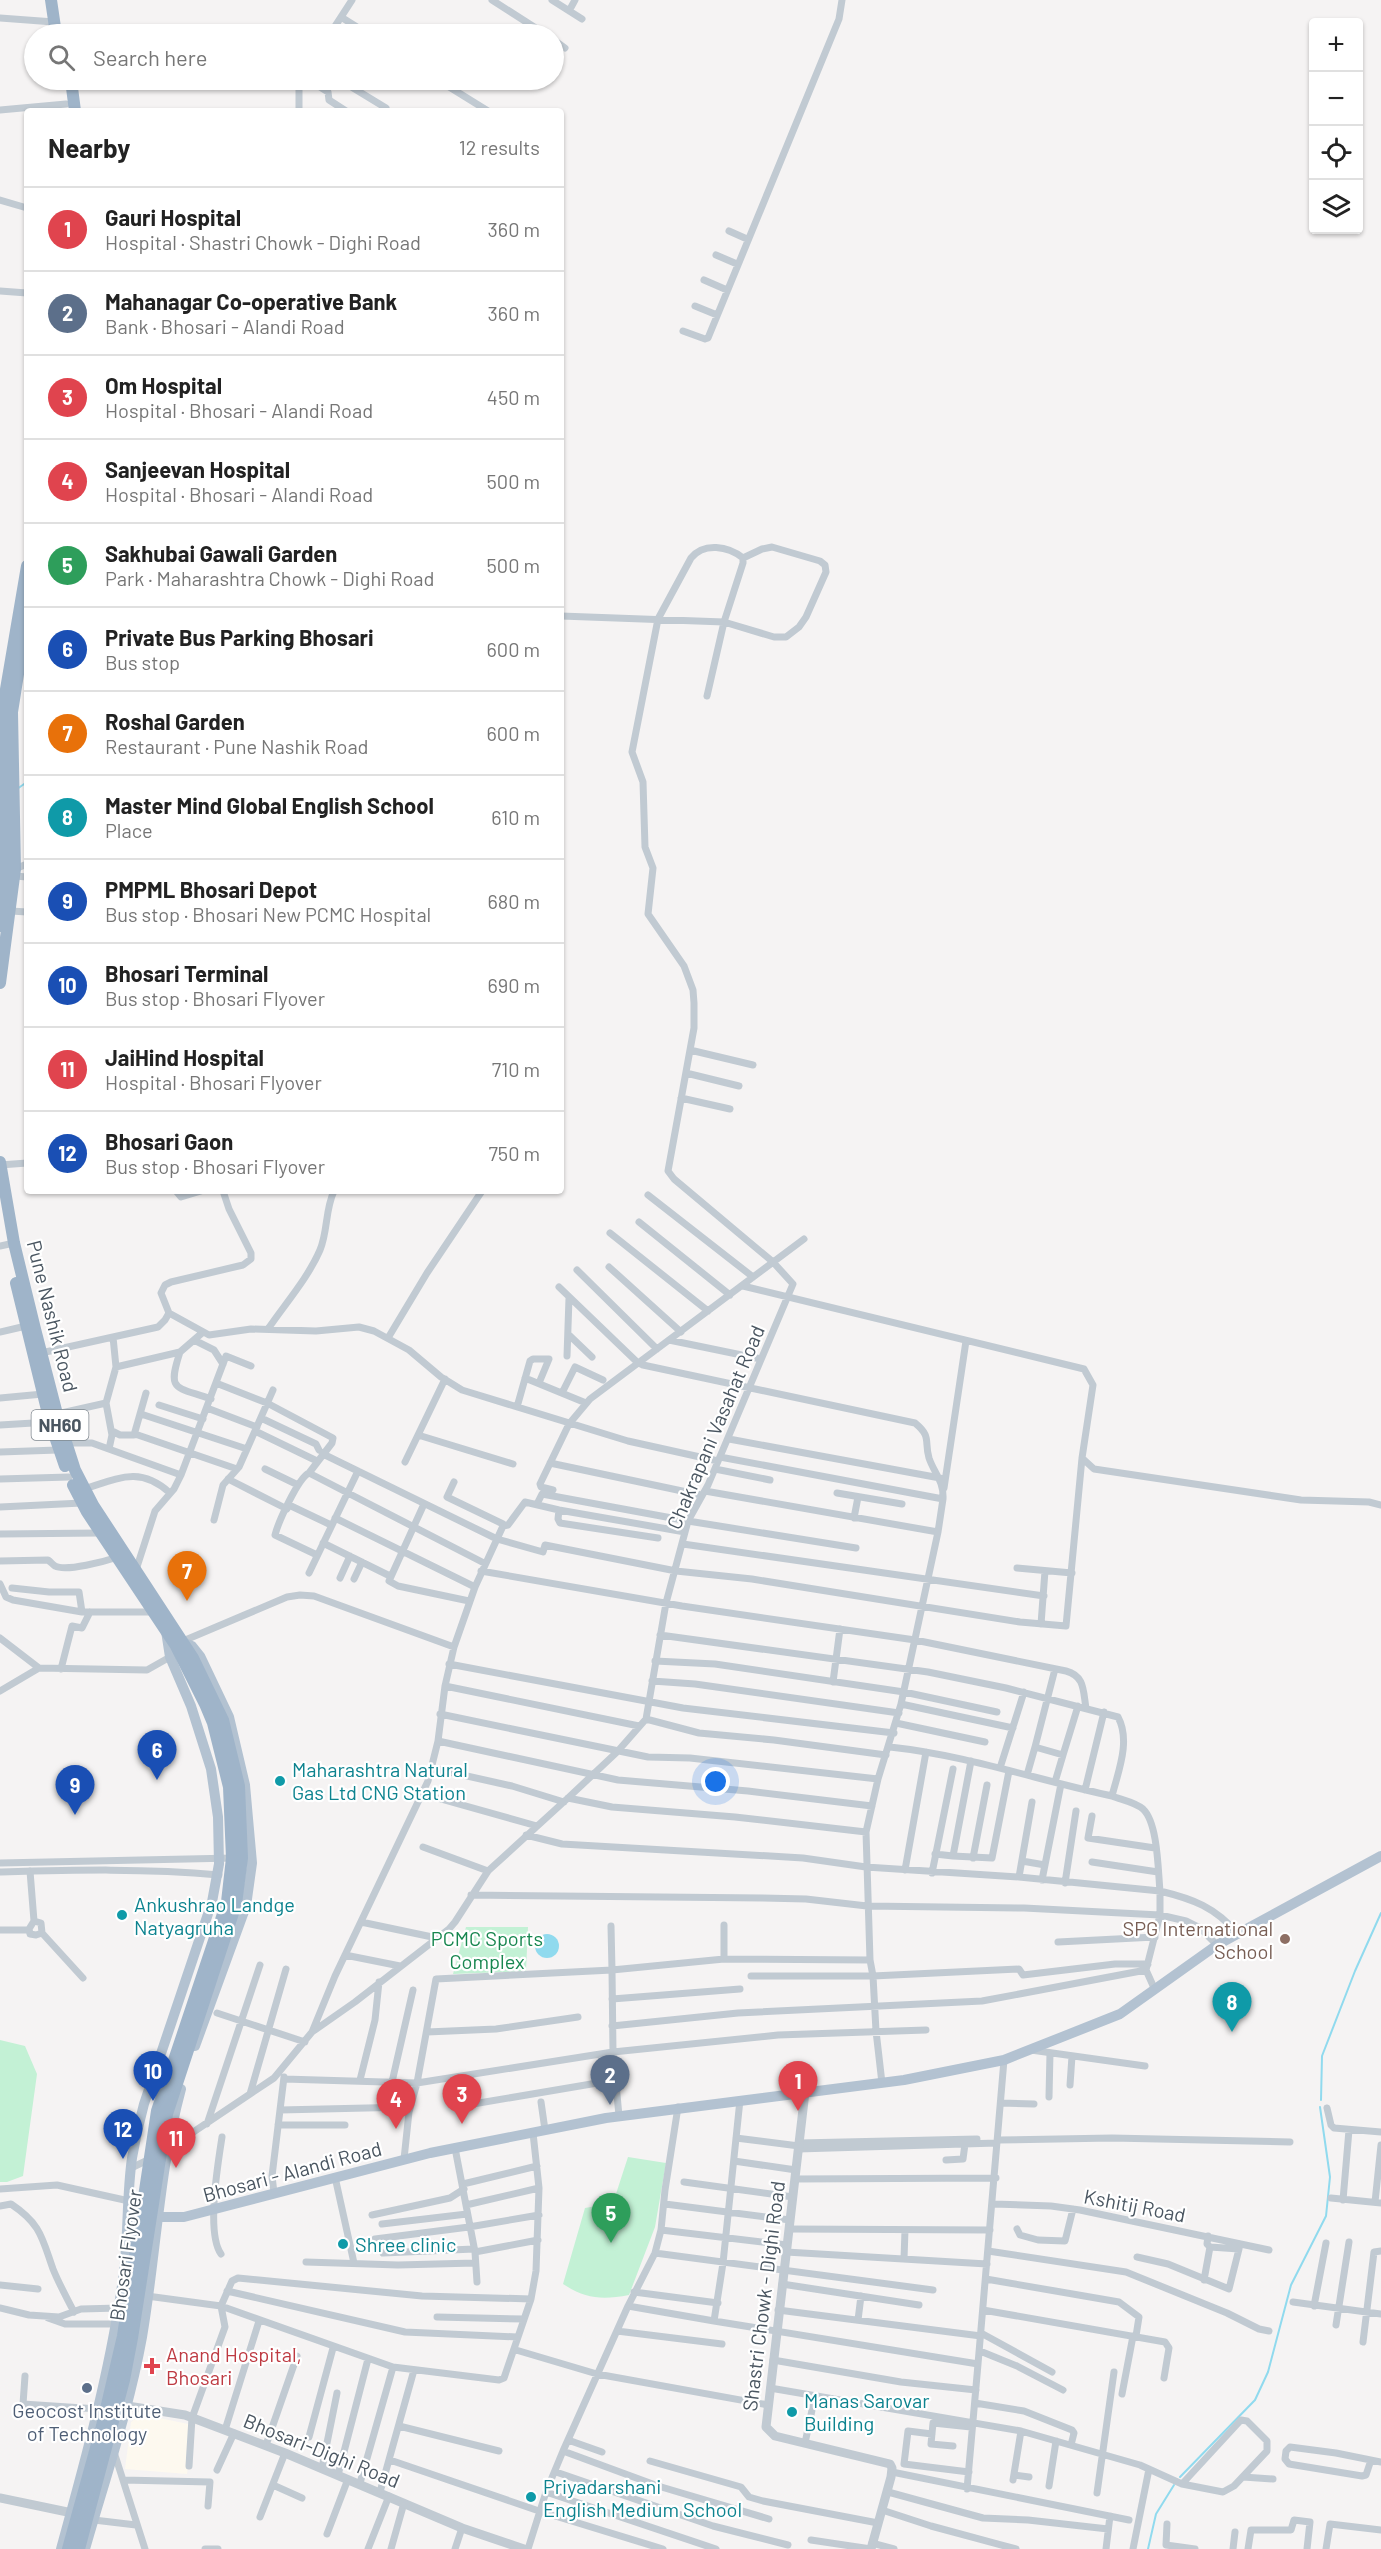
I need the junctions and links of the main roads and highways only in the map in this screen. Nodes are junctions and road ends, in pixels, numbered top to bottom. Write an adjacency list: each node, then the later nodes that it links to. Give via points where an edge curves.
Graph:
1 (51, 0): 3 (highway)
2 (59, 0): 4 (highway)
3 (54, 24)
4 (63, 24)
5 (65, 90): 7 (highway)
6 (71, 90): 8 (highway)
7 (70, 108)
8 (70, 108)
9 (24, 581): 11 (highway)
10 (24, 655): 13 (highway, via 11,731)
11 (4, 678): 12 (highway)
12 (2, 704): 13 (highway)
13 (12, 876): 14 (highway); 15 (highway)
14 (0, 926)
15 (0, 983)
16 (0, 1164): 18 (highway, Pune Nashik Road / NH60)
17 (0, 1211): 18 (highway, Pune Nashik Road / NH60)
18 (7, 1245): 19 (highway, Pune Nashik Road / NH60, via 43,1394); 19 (highway, Pune Nashik Road / NH60, via 42,1353)
19 (53, 1418): 20 (highway, Pune Nashik Road / NH60)
20 (62, 1447): 21 (highway, Pune Nashik Road / NH60, via 69,1477 82,1503); 22 (highway, Pune Nashik Road / NH60, via 84,1489)
21 (166, 1630): 23 (highway, Pune Nashik Road / NH60); 25 (main road, via 170,1657 211,1768 218,1817 219,1858 212,1902)
22 (184, 1642): 23 (highway, Pune Nashik Road / NH60); 26 (main road, via 196,1649 229,1717 245,1785 252,1858 246,1906)
23 (189, 1660): 29 (highway, Bhosari Flyover / NH60, via 213,1723 229,1787 232,1858 227,1902 158,2111 118,2357); 30 (highway, Bhosari Flyover / NH60, via 223,1719 239,1786 241,1870 236,1904 167,2114 130,2348)
24 (1381, 1856): 27 (main road, Bhosari - Alandi Road, via 1217,1945 1120,2014 1004,2060 882,2083 619,2116 405,2159 214,2211)
25 (180, 1999): 26 (main road); 28 (main road, via 136,2137 117,2324)
26 (213, 2011): 27 (main road, via 182,2085)
27 (158, 2217): 31 (main road, via 143,2324 126,2406)
28 (61, 2549)
29 (68, 2549)
30 (79, 2549)
31 (85, 2549)

